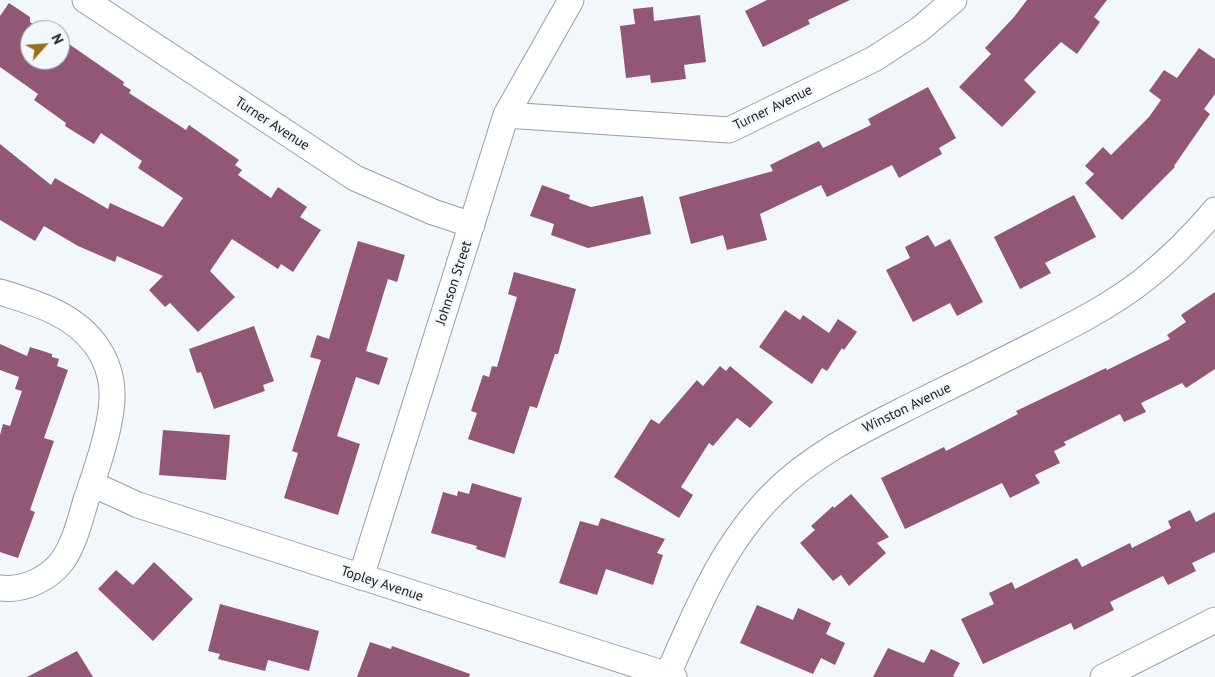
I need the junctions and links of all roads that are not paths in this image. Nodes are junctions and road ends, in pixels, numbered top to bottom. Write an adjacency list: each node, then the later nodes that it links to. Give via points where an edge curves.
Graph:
1 (85, 0): 6 (street, Turner Avenue, via 355,178)
2 (571, 0): 4 (street, Johnson Street)
3 (954, 0): 4 (street, Turner Avenue, via 920,29 874,59 729,130)
4 (506, 115): 6 (street, Johnson Street)
5 (1215, 210): 12 (street, Winston Avenue, via 1158,268 1102,308 854,435 788,480 745,526 719,564)
6 (472, 225): 9 (street, Johnson Street)
7 (0, 292): 8 (street, via 67,318 87,334 102,356 111,380 112,406)
8 (92, 484): 9 (street, Topley Avenue, via 138,505); 10 (street, via 74,539 62,560 44,578 32,584)
9 (361, 577): 12 (street, Topley Avenue)
10 (0, 588)
11 (1215, 620): 13 (street)
12 (671, 676)
13 (1103, 677)

